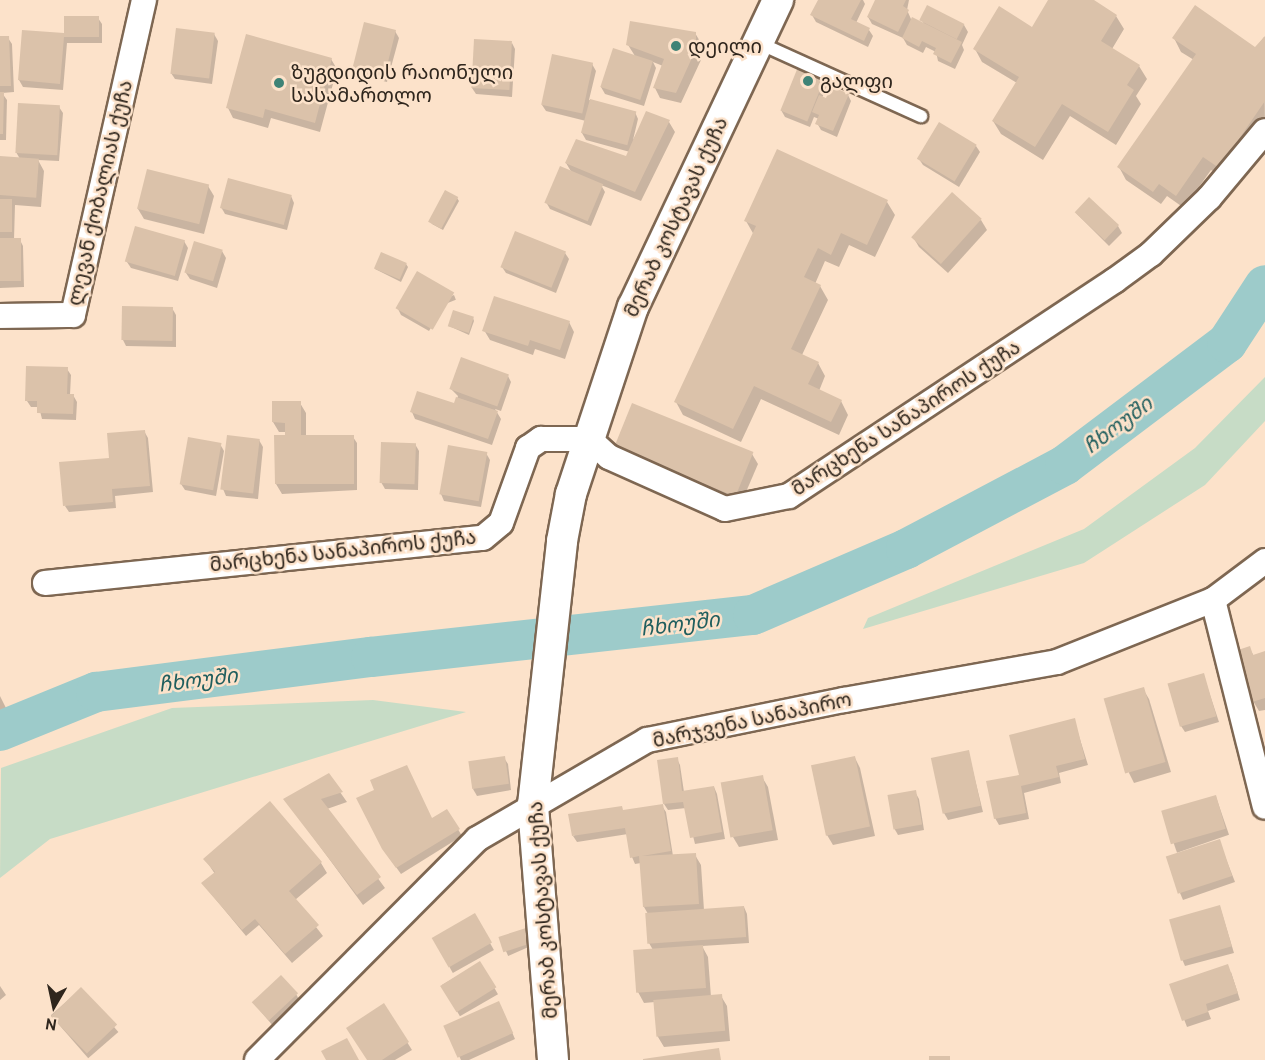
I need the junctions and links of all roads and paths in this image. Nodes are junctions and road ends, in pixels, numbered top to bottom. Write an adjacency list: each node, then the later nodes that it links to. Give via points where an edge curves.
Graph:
1 (144, 0): 6 (street, ლევან ქობალიას ქუჩა, via 73,315)
2 (778, 0): 3 (street, მერაბ კოსტავას ქუჩა)
3 (757, 43): 4 (lane); 7 (street, მერაბ კოსტავას ქუჩა, via 633,307)
4 (921, 116)
5 (1265, 131): 7 (street, მარცხენა სანაპიროს ქუჩა, via 1209,198 1151,254 789,496 724,509 609,458)
6 (0, 316)
7 (589, 439): 9 (street, მარცხენა სანაპიროს ქუჩა, via 541,439 528,448 501,523 483,538); 11 (street, მერაბ კოსტავას ქუჩა, via 571,494 562,541)
8 (1265, 561): 10 (street, მარჯვენა სანაპირო)
9 (45, 583)
10 (1213, 600): 11 (street, მარჯვენა სანაპირო, via 1057,662 648,740); 12 (street)
11 (533, 805): 13 (street, მარჯვენა სანაპირო, via 477,838); 14 (street, მერაბ კოსტავას ქუჩა)
12 (1265, 807)
13 (257, 1060)
14 (553, 1060)

